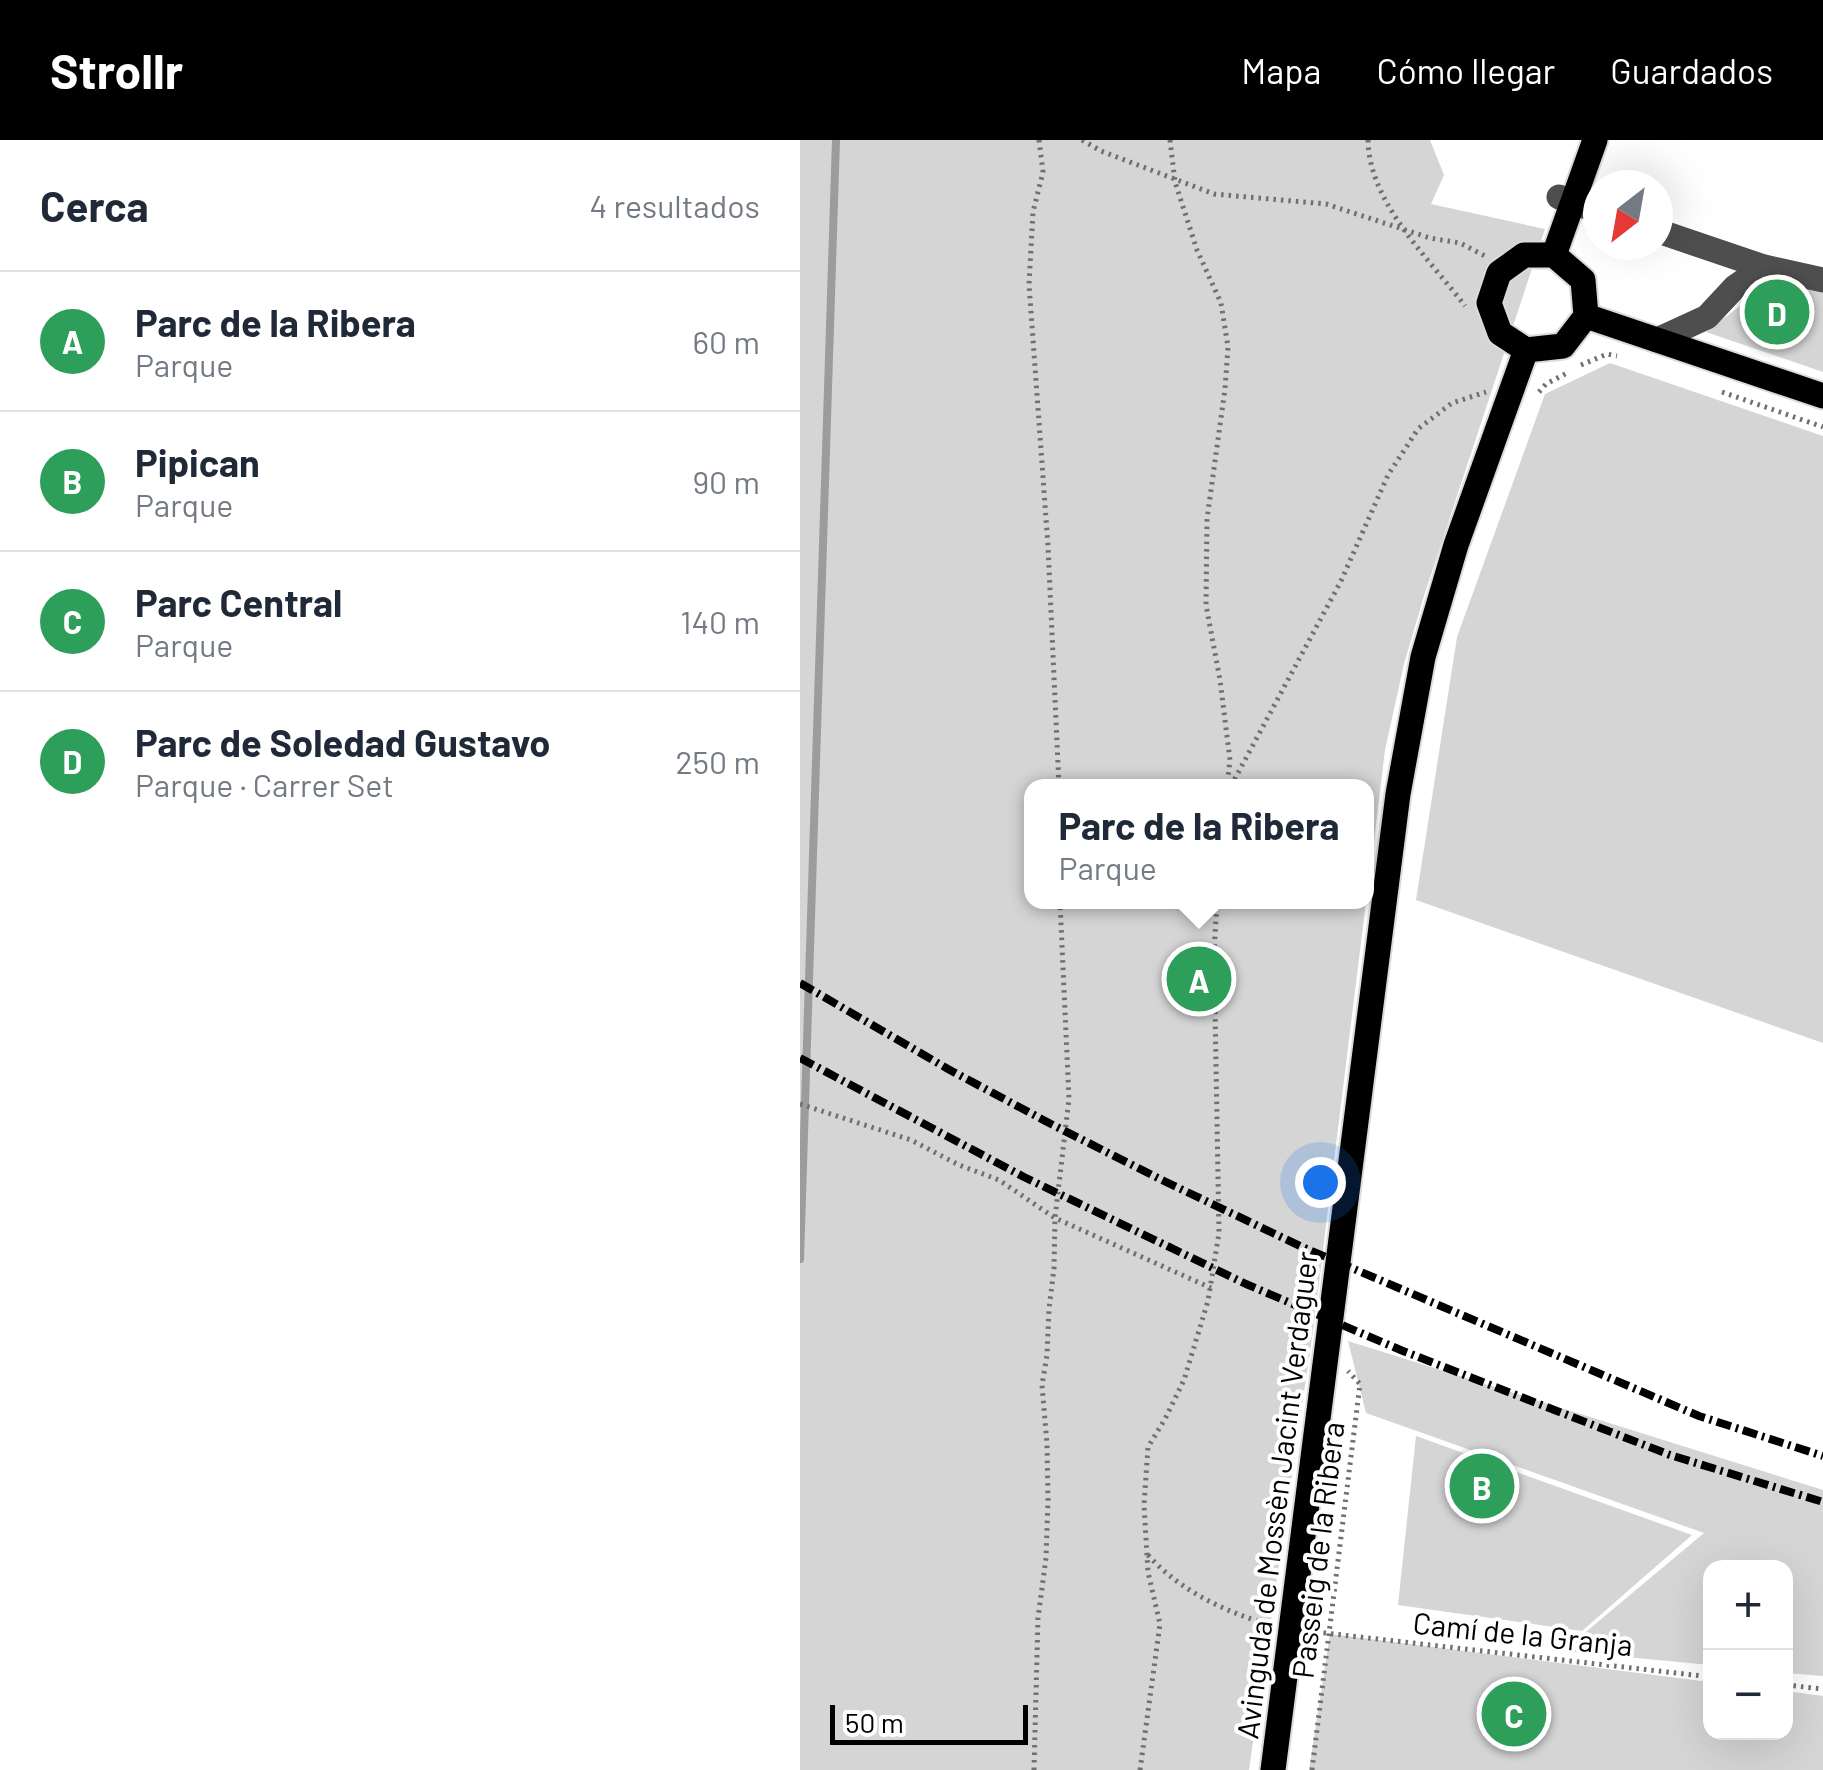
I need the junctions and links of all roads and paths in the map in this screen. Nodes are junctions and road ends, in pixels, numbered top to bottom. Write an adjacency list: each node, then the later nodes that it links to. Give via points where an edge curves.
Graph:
1 (1039, 140): 24 (path, via 1043,172 1032,212 1029,284)
2 (1082, 140): 6 (path)
3 (1170, 140): 6 (path)
4 (1368, 140): 9 (path, via 1375,182)
5 (1595, 140): 7 (main road)
6 (1174, 178): 9 (path, via 1214,194 1326,204); 25 (path, via 1221,303 1228,347 1207,519 1206,605)
7 (1566, 200): 8 (street); 11 (main road)
8 (1583, 206)
9 (1406, 230): 13 (path, via 1460,244); 15 (path)
10 (1673, 236): 12 (street)
11 (1554, 255): 13 (main road, via 1524,255); 16 (main road, via 1583,280)
12 (1764, 267): 14 (street); 17 (street, via 1707,316)
13 (1502, 271): 18 (main road, via 1489,303 1500,333)
14 (1823, 280)
15 (1471, 314)
16 (1586, 316): 17 (main road); 18 (main road, via 1563,346)
17 (1657, 340): 22 (main road)
18 (1526, 350): 21 (main road, Avinguda de Mossèn Jacint Verdaguer)
19 (1623, 358): 21 (path, via 1594,357 1546,384 1533,400)
20 (1714, 389): 23 (path)
21 (1511, 393): 26 (path, via 1500,388 1452,403 1418,428); 32 (main road, Avinguda de Mossèn Jacint Verdaguer, via 1423,657 1398,794)
22 (1823, 396)
23 (1823, 426)
24 (1059, 779)
25 (1229, 779)
26 (1233, 779)
27 (1060, 909): 30 (path, via 1069,1100)
28 (1217, 909): 31 (path, via 1218,1233)
29 (800, 1104): 30 (path, via 911,1140 999,1180)
30 (1055, 1218): 31 (path); 39 (path, via 1042,1385 1048,1499)
31 (1210, 1288): 33 (path, via 1184,1380 1148,1447)
32 (1328, 1348): 34 (main road, Avinguda de Mossèn Jacint Verdaguer); 35 (path, Passeig de la Ribera, via 1360,1384)
33 (1147, 1554): 34 (path, Camí de la Granja, via 1166,1575 1218,1606); 40 (path, via 1160,1624)
34 (1292, 1629): 35 (path, Camí de la Granja); 41 (main road, Avinguda de Mossèn Jacint Verdaguer)
35 (1330, 1634): 36 (path, Camí de la Granja); 42 (path, Passeig de la Ribera)
36 (1703, 1676)
37 (1793, 1686): 38 (path)
38 (1823, 1690)
39 (1034, 1770)
40 (1140, 1770)
41 (1273, 1770)
42 (1312, 1770)

